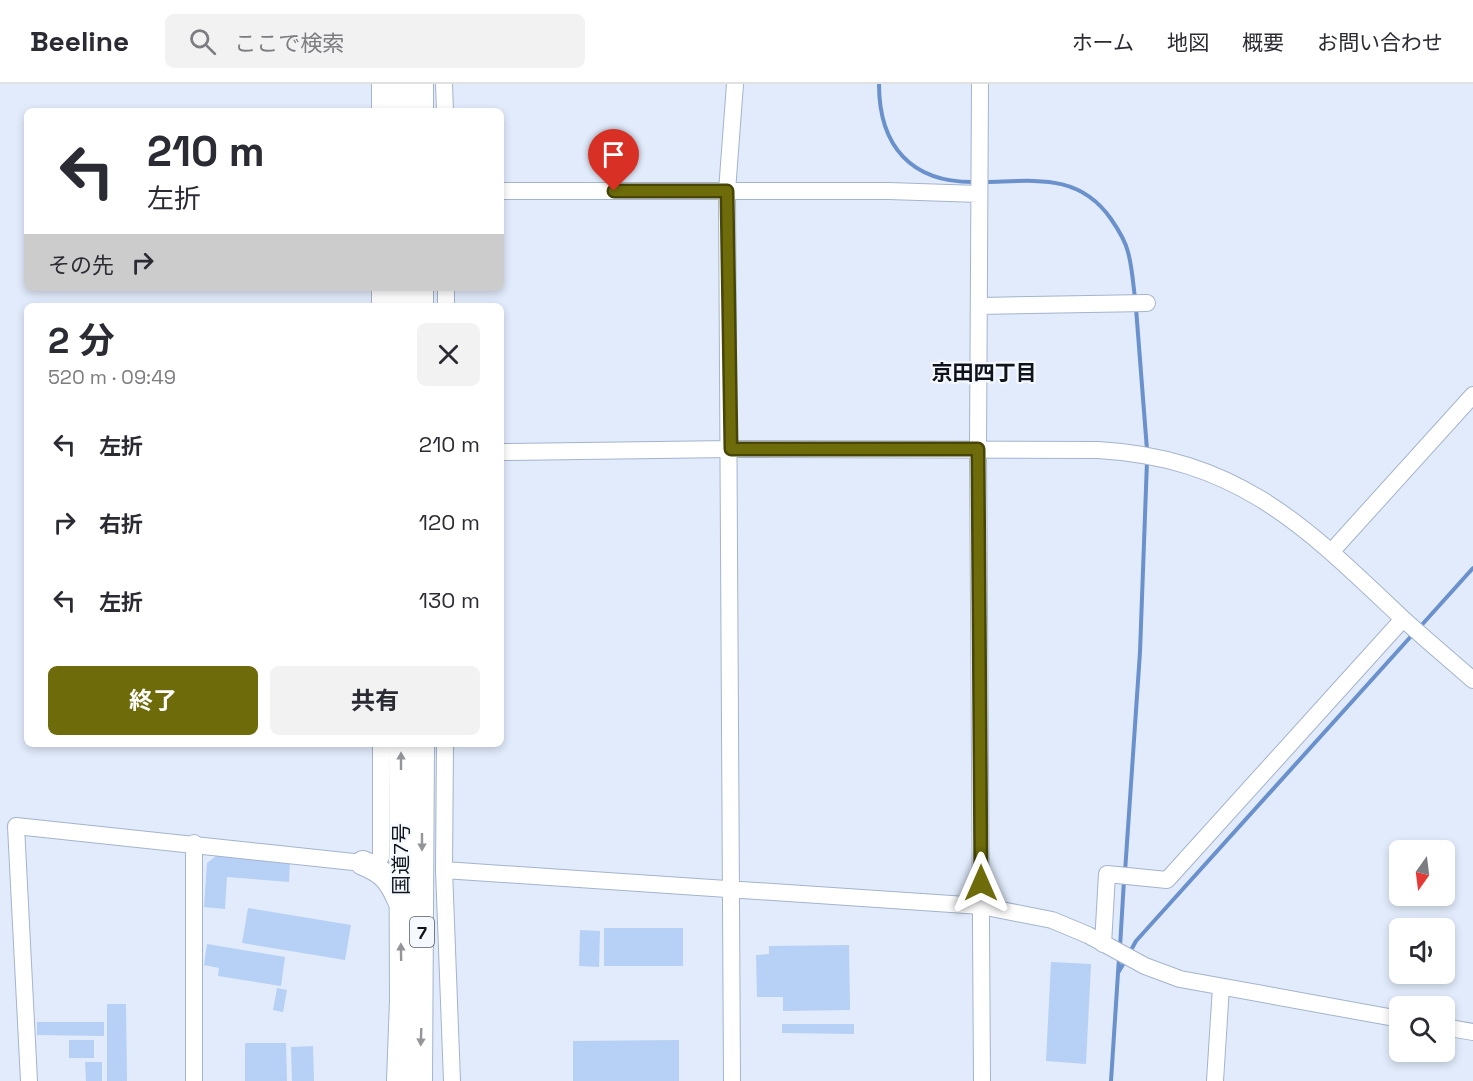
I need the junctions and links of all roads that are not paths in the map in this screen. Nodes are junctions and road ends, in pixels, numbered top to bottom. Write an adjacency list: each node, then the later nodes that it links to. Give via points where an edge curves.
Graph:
1 (380, 84): 7 (street)
2 (400, 84): 8 (highway)
3 (421, 84): 9 (highway)
4 (444, 84): 10 (street)
5 (735, 84): 12 (street)
6 (980, 84): 13 (street)
7 (380, 108)
8 (400, 108)
9 (421, 108)
10 (445, 108)
11 (504, 191): 12 (street)
12 (727, 191): 13 (street); 17 (street)
13 (979, 194): 15 (street)
14 (1147, 303): 15 (street)
15 (980, 306): 18 (street)
16 (1473, 395): 20 (street)
17 (731, 449): 18 (street); 19 (street); 31 (street)
18 (978, 449): 20 (street, via 1132,452 1205,471 1277,507); 33 (street)
19 (504, 452)
20 (1332, 551): 21 (street)
21 (1412, 626): 22 (street); 34 (street, via 1167,880 1107,874)
22 (1473, 680)
23 (381, 747): 29 (street)
24 (400, 747): 27 (highway, 国道7号 / 7, one-way to 24)
25 (422, 747): 42 (highway, 国道7号 / 7, one-way to 42)
26 (445, 747): 30 (street)
27 (401, 831): 29 (highway, via 392,846); 32 (highway, 国道7号 / 7)
28 (194, 843): 29 (street); 39 (street, via 16,826); 40 (street)
29 (372, 860): 32 (highway, via 391,880)
30 (444, 870): 31 (street); 43 (street)
31 (732, 890): 33 (street); 44 (street)
32 (400, 903): 41 (highway, 国道7号 / 7, one-way to 32)
33 (981, 906): 34 (street, via 1052,920); 45 (street)
34 (1108, 947): 35 (street, via 1180,979)
35 (1221, 987): 36 (street); 46 (street)
36 (1389, 1017)
37 (1455, 1029): 38 (street)
38 (1473, 1032)
39 (29, 1081)
40 (194, 1081)
41 (399, 1081)
42 (420, 1081)
43 (452, 1081)
44 (732, 1081)
45 (982, 1081)
46 (1215, 1081)

